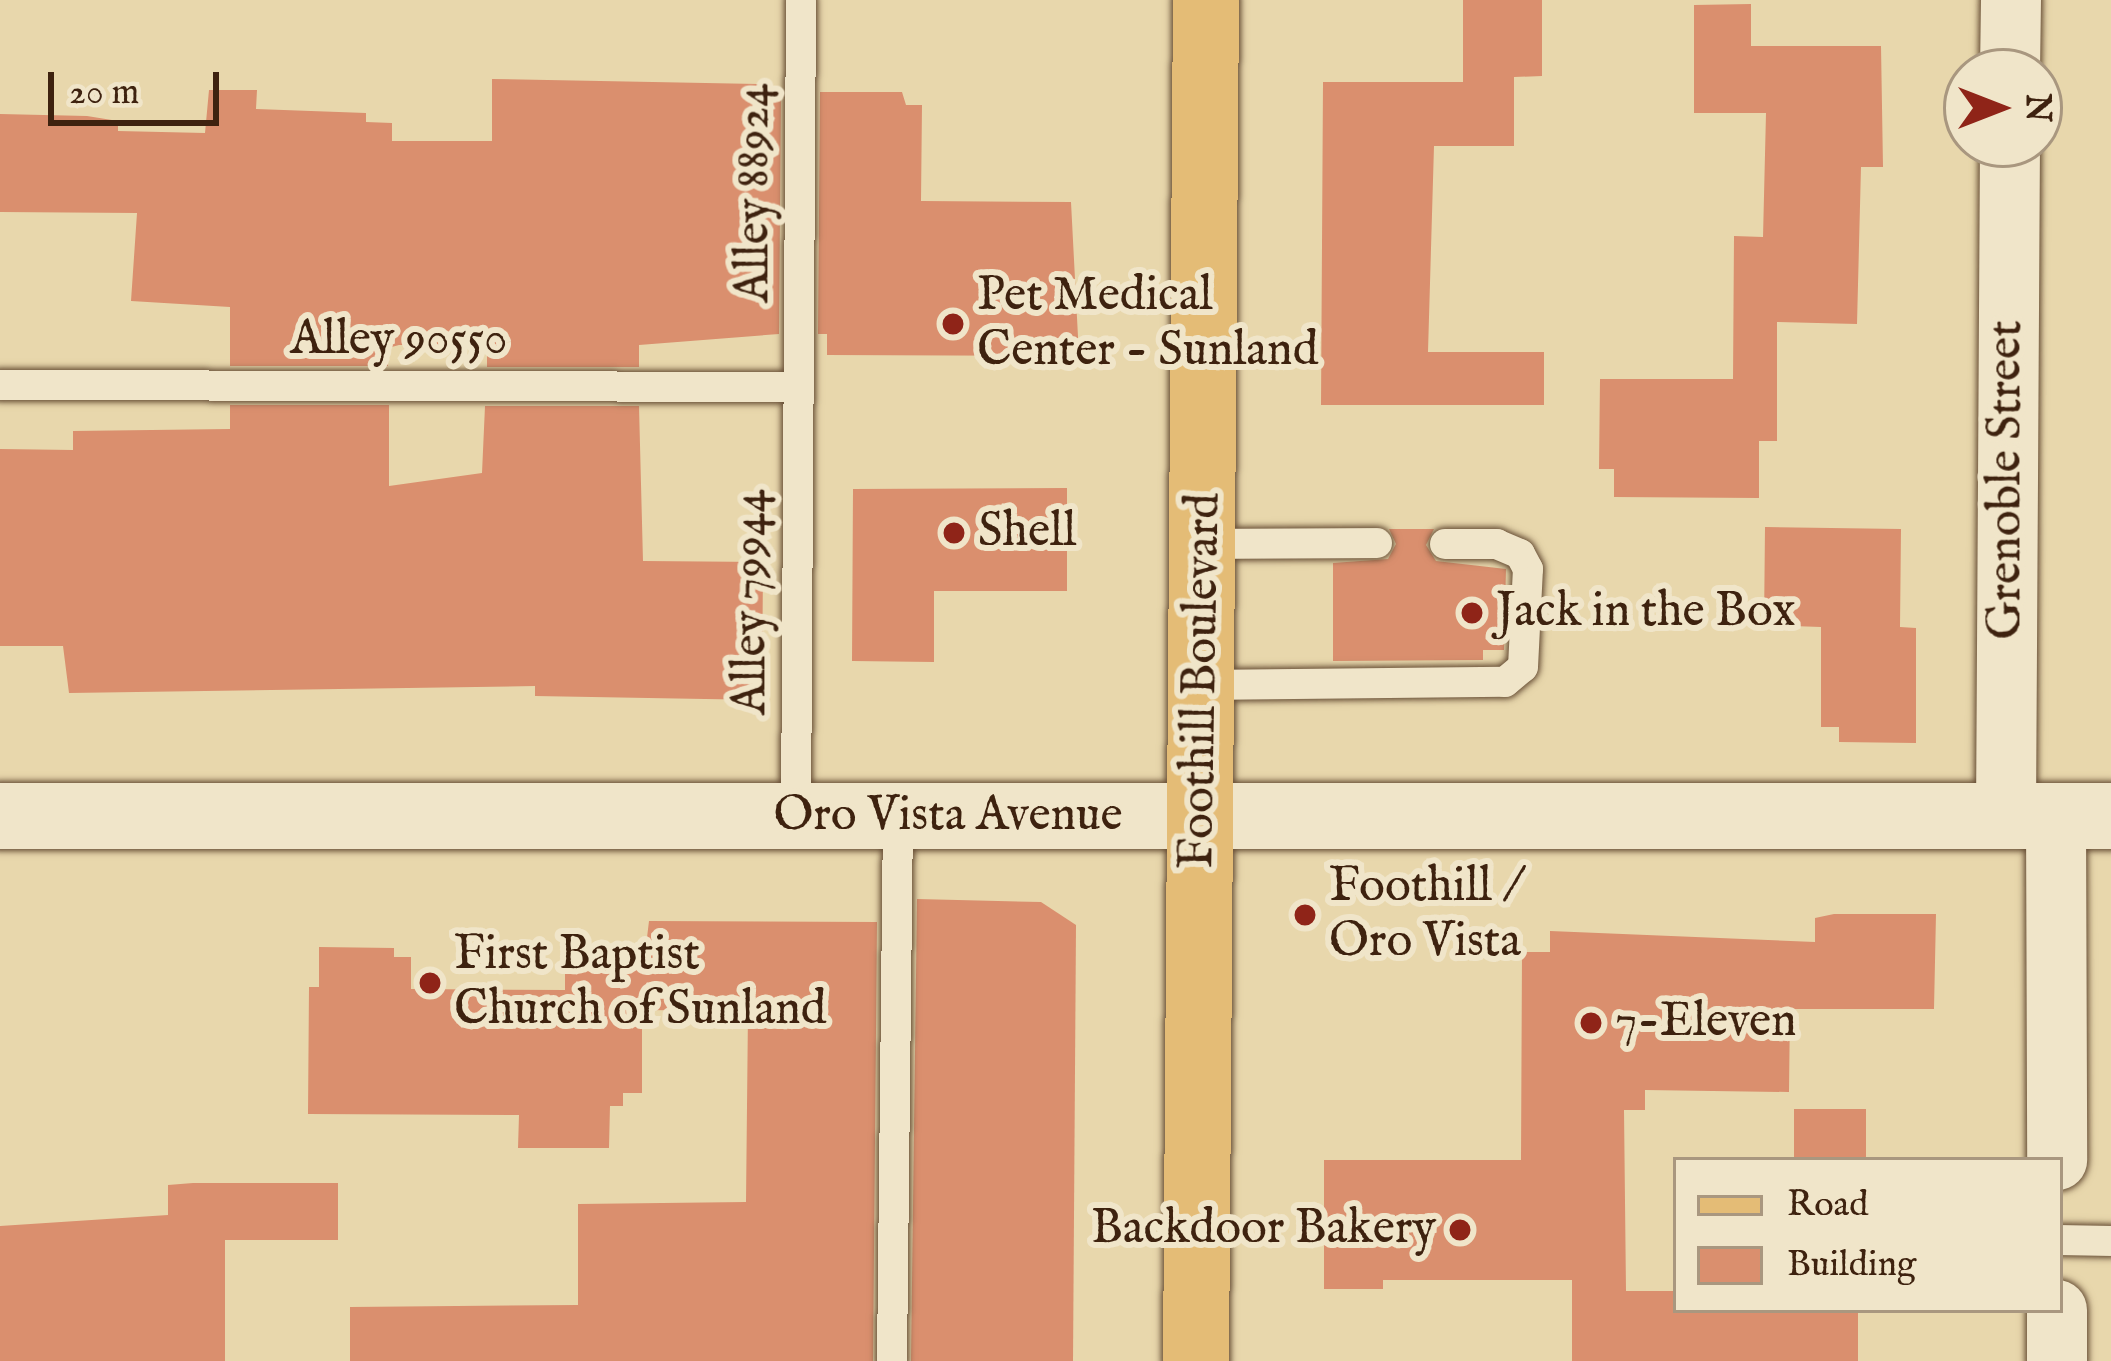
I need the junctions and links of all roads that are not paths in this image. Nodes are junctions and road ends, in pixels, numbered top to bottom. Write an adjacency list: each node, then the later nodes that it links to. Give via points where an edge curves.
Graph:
1 (801, 0): 7 (lane, Alley 88924)
2 (1207, 0): 9 (main road, Foothill Boulevard)
3 (2011, 0): 4 (street)
4 (2010, 48)
5 (2012, 168): 14 (street, Grenoble Street)
6 (0, 385): 7 (lane, Alley 90550)
7 (799, 387): 15 (lane, Alley 79944)
8 (1377, 543): 9 (lane)
9 (1203, 544): 11 (main road, Foothill Boulevard)
10 (1445, 544): 11 (lane, via 1497,544 1520,554 1528,569 1523,667 1505,682)
11 (1201, 685): 13 (main road, Foothill Boulevard)
12 (0, 816): 15 (street, Oro Vista Avenue)
13 (1201, 816): 14 (street, Oro Vista Avenue); 16 (street, Oro Vista Avenue); 22 (main road, Foothill Boulevard)
14 (2058, 816): 17 (street, Grenoble Street)
15 (796, 817): 16 (street, Oro Vista Avenue)
16 (898, 817): 21 (lane)
17 (2057, 1157)
18 (2063, 1240): 19 (lane)
19 (2111, 1241)
20 (2057, 1313): 23 (street)
21 (892, 1361)
22 (1196, 1361)
23 (2057, 1361)

